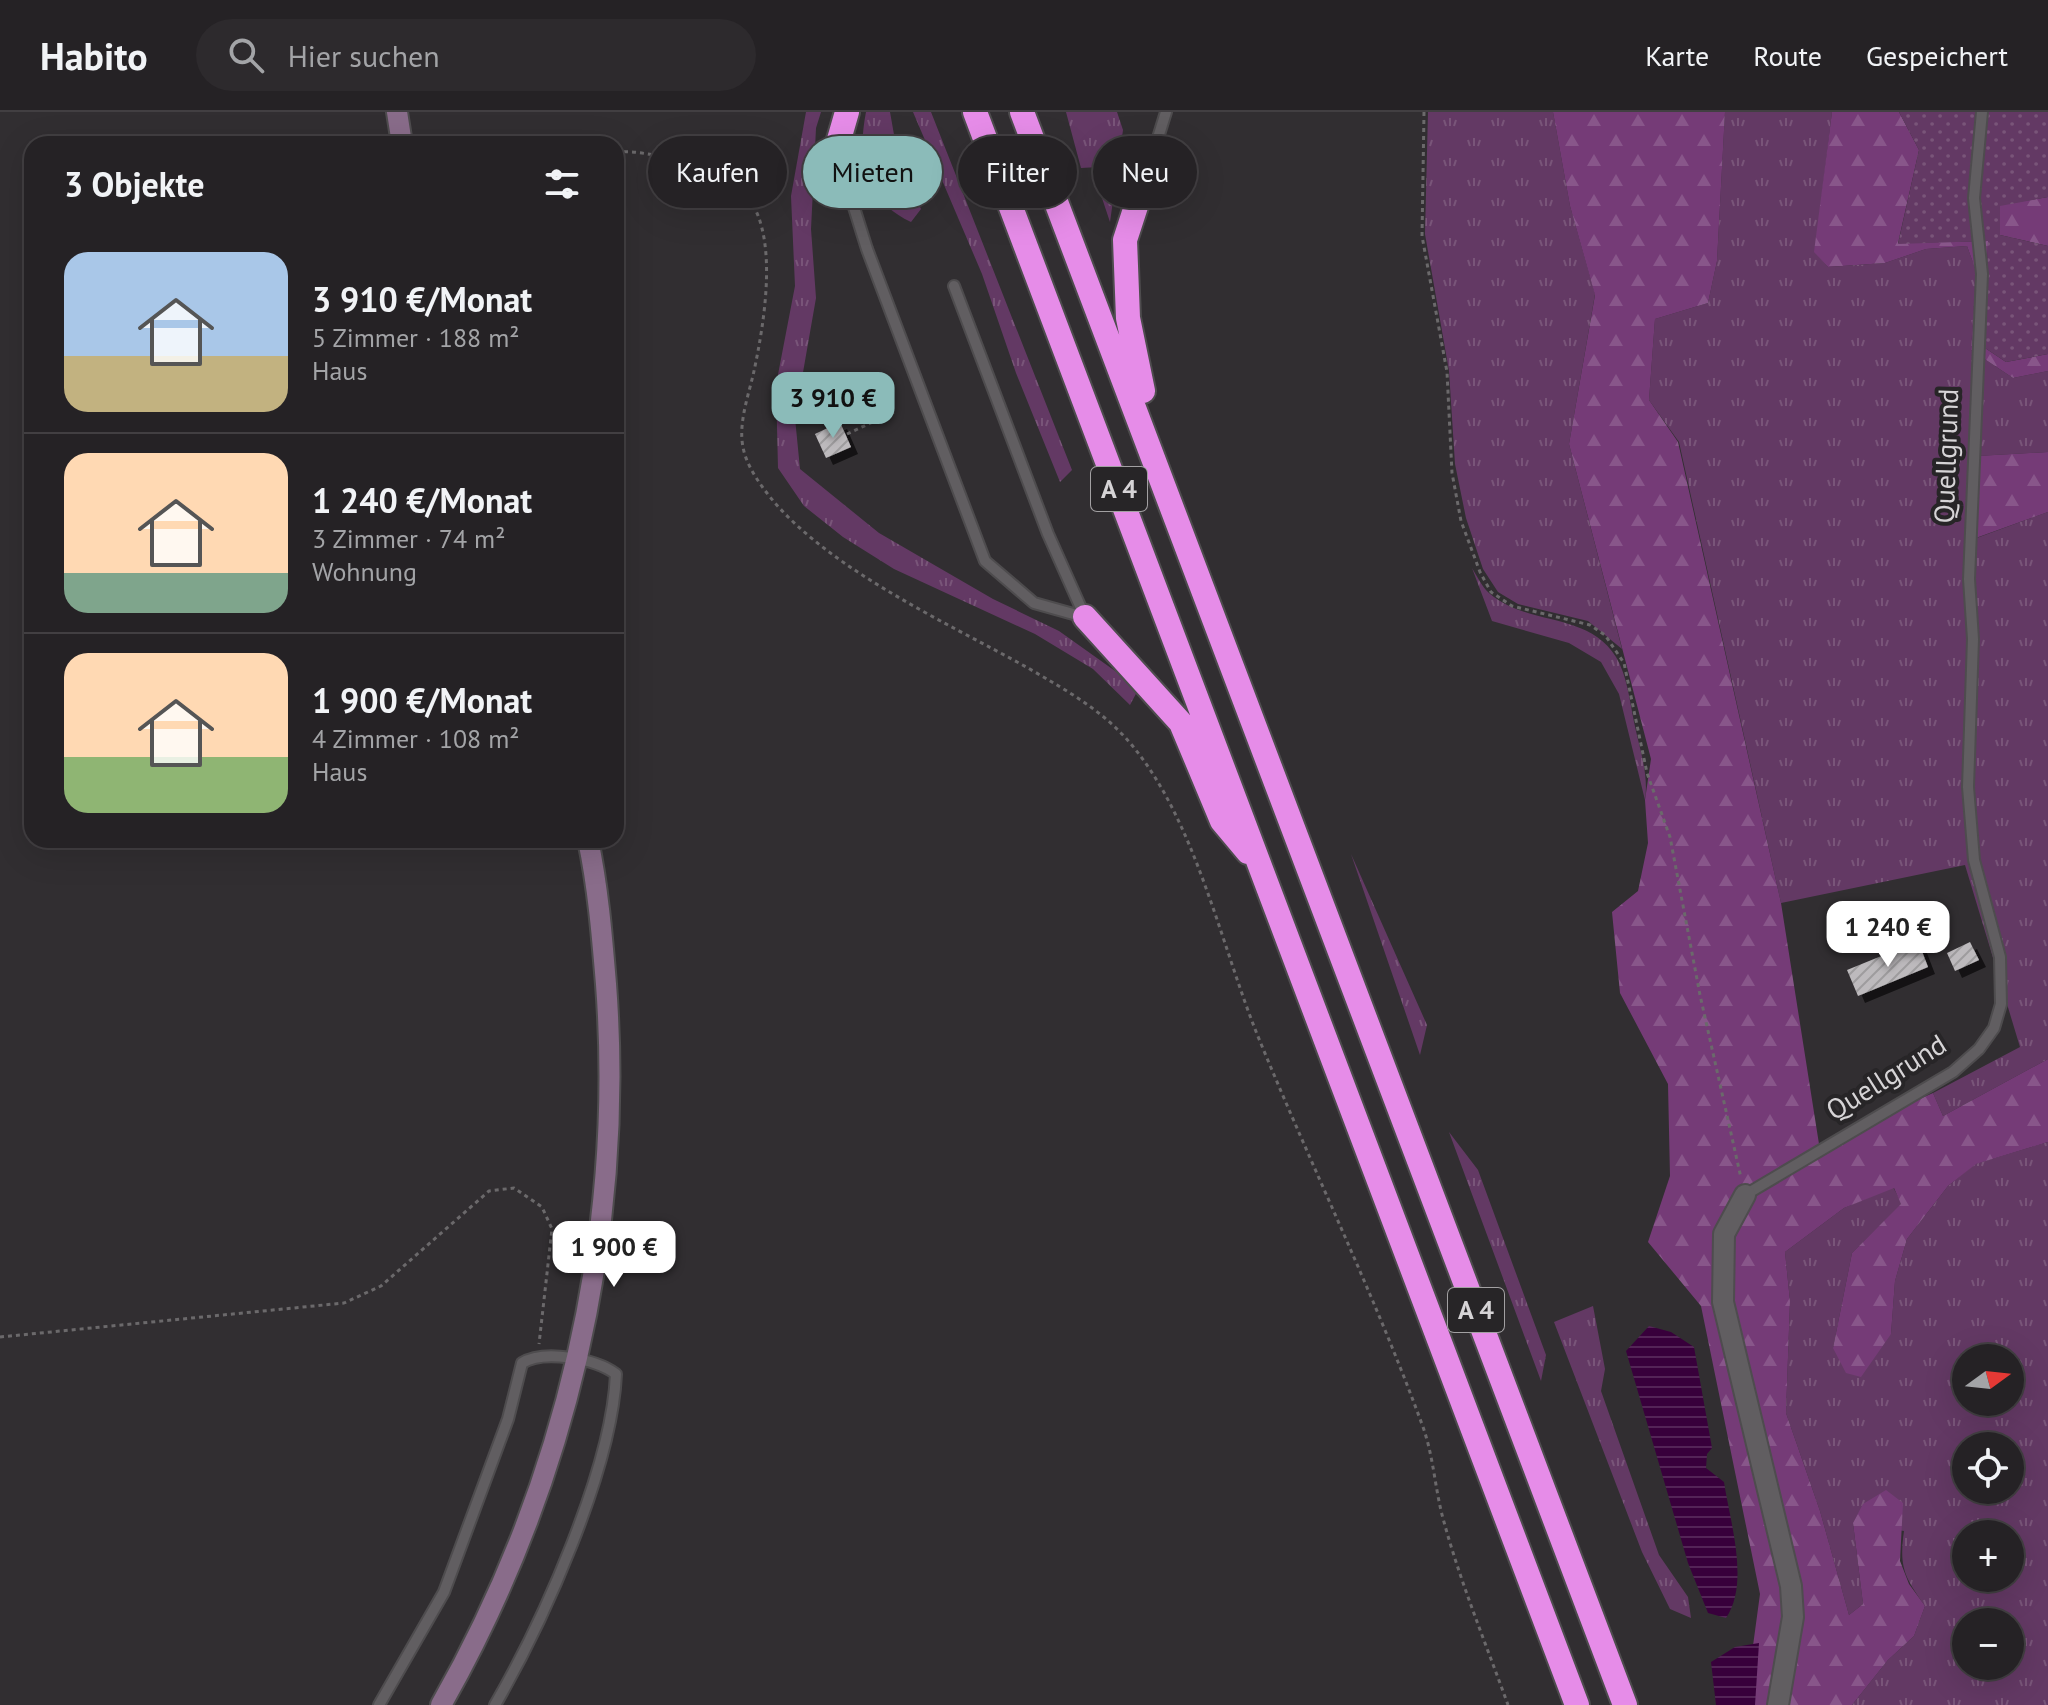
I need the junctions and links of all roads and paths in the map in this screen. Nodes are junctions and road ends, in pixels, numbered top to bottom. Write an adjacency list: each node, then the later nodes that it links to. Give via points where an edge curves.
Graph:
1 (397, 112): 8 (main road)
2 (847, 112): 9 (highway)
3 (975, 112): 20 (highway, A 4)
4 (1022, 112): 17 (highway, A 4)
5 (1166, 112): 10 (lane)
6 (1424, 112): 21 (path, via 1422,236 1447,372 1452,473 1461,521 1491,592 1512,606 1590,625 1605,635 1624,663 1647,773 1670,837)
7 (1982, 112): 21 (lane, Quellgrund, via 1974,198 1982,274 1969,579 1973,639 1968,787 1974,860 2000,957 2001,1004 1994,1028 1953,1072)
8 (401, 136)
9 (840, 136)
10 (1159, 136)
11 (624, 152): 28 (path, via 673,160 724,178 745,193 758,217 766,260 765,314 742,445 771,501 800,530 871,579 1092,705 1117,727 1153,776 1205,884 1256,1032 1372,1295 1425,1435 1456,1562)
12 (854, 208): 18 (lane, via 985,561 1034,603)
13 (1135, 208): 17 (highway, via 1125,240 1128,318)
14 (954, 286): 18 (lane)
15 (894, 412): 16 (path)
16 (847, 434)
17 (1157, 460): 30 (highway, A 4)
18 (1085, 617): 20 (highway, via 1181,723 1222,821)
19 (589, 848): 24 (main road, via 609,1019 609,1115 602,1218)
20 (1260, 867): 29 (highway, A 4)
21 (1745, 1195): 31 (street, via 1724,1234 1723,1302 1791,1586 1793,1617)
22 (0, 1337): 23 (path, via 344,1303 381,1286 489,1191 514,1188 542,1207 552,1229)
23 (538, 1355): 24 (lane); 25 (lane, via 522,1363 508,1419 444,1592)
24 (578, 1361): 26 (main road, via 518,1548); 27 (lane, via 604,1365 616,1374 597,1475)
25 (379, 1705)
26 (441, 1705)
27 (495, 1705)
28 (1508, 1705)
29 (1577, 1705)
30 (1625, 1705)
31 (1778, 1705)

